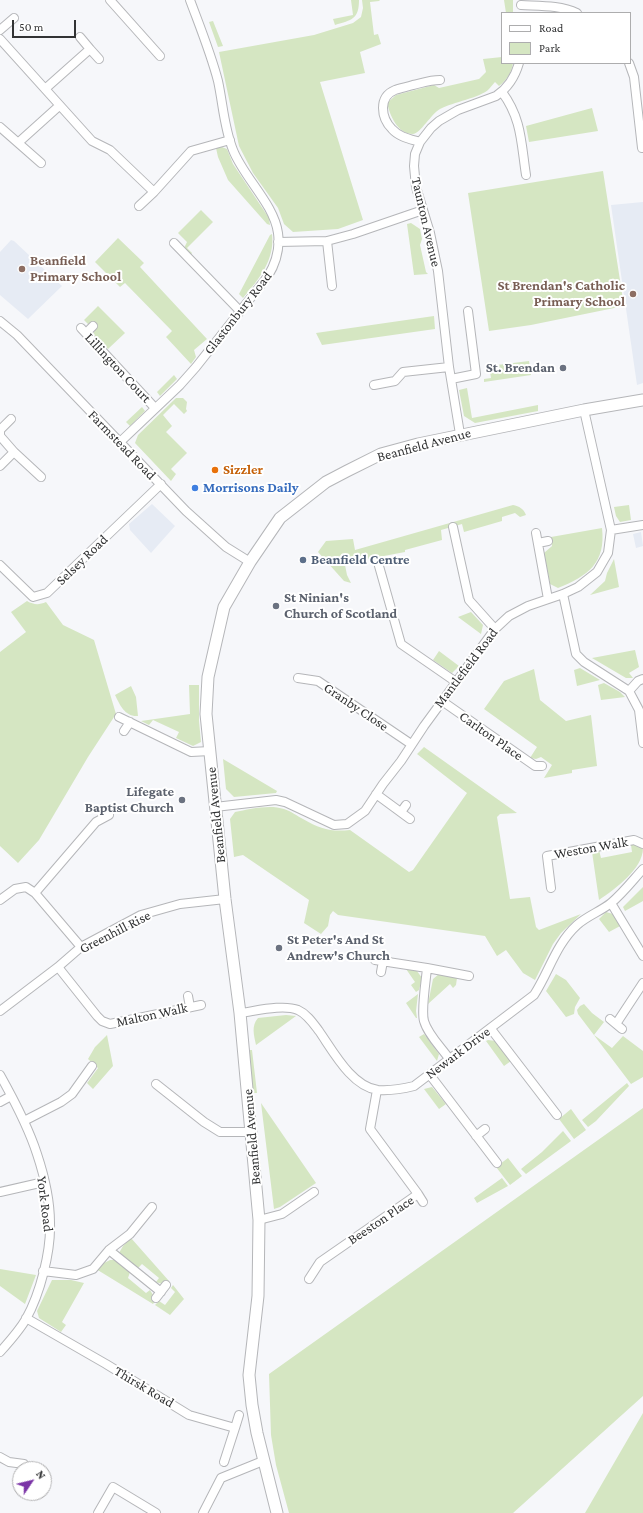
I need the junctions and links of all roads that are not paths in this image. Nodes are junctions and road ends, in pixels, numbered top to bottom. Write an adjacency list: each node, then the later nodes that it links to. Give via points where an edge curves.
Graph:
1 (110, 0): 9 (street, via 157,53)
2 (190, 0): 19 (street, Glastonbury Road, via 210,53)
3 (521, 6): 4 (street, via 559,7)
4 (576, 12)
5 (14, 18): 6 (street)
6 (0, 30)
7 (80, 37): 10 (street)
8 (0, 39): 15 (street)
9 (161, 44)
10 (90, 49): 11 (street); 15 (street)
11 (100, 59)
12 (519, 64): 16 (street, Taunton Avenue, via 516,74)
13 (630, 64): 22 (street)
14 (440, 80): 21 (street, via 394,90 382,106 383,114 392,130)
15 (45, 89): 17 (street)
16 (502, 92): 21 (street, Taunton Avenue, via 450,113 431,128); 24 (street, via 513,108 518,122)
17 (59, 106): 20 (street); 25 (street, via 92,142 110,150)
18 (0, 127): 20 (street)
19 (230, 140): 25 (street, via 191,151); 29 (street, Glastonbury Road, via 242,170 272,214 278,232)
20 (18, 142): 23 (street)
21 (420, 142): 27 (street, Taunton Avenue, via 414,166)
22 (642, 148)
23 (42, 163)
24 (526, 175)
25 (154, 192): 26 (street)
26 (139, 206)
27 (422, 210): 28 (street); 36 (street, Taunton Avenue, via 438,271)
28 (327, 241): 29 (street); 31 (street)
29 (278, 242): 32 (street, Glastonbury Road, via 274,267)
30 (174, 243): 32 (street)
31 (332, 286)
32 (240, 311): 40 (street, Glastonbury Road, via 196,367)
33 (468, 311): 37 (street, via 476,374)
34 (0, 321): 44 (street, Farmstead Road, via 17,335)
35 (93, 326): 40 (street, Lillington Court, via 83,331)
36 (449, 366): 37 (street, Taunton Avenue); 38 (street, via 403,372 395,381)
37 (451, 379): 43 (street, Taunton Avenue)
38 (374, 385)
39 (643, 400): 41 (street, Beanfield Avenue)
40 (155, 408): 44 (street, Glastonbury Road)
41 (584, 410): 43 (street, Beanfield Avenue); 51 (street, Mantlefield Road)
42 (11, 420): 45 (street, via 0,430 0,436)
43 (460, 434): 55 (street, Beanfield Avenue, via 381,454 337,476 280,518)
44 (120, 442): 48 (street, Farmstead Road)
45 (14, 452): 46 (street); 47 (street)
46 (0, 466)
47 (41, 477)
48 (161, 484): 55 (street, Farmstead Road, via 205,529 226,547); 56 (street, Selsey Road, via 47,593 33,597)
49 (643, 525): 51 (street)
50 (452, 527): 60 (street, via 469,600)
51 (611, 530): 58 (street, Mantlefield Road, via 608,553 597,572 578,587)
52 (536, 533): 54 (street)
53 (548, 541): 54 (street)
54 (538, 543): 59 (street)
55 (250, 562): 71 (street, Beanfield Avenue, via 224,607 208,677 206,714)
56 (0, 565)
57 (379, 566): 63 (street, via 401,644)
58 (563, 594): 59 (street, Mantlefield Road); 64 (street, via 576,654)
59 (548, 598): 60 (street, Mantlefield Road, via 509,616)
60 (494, 628): 63 (street, Mantlefield Road)
61 (298, 678): 70 (street, Granby Close, via 318,681)
62 (643, 679): 64 (street)
63 (456, 682): 65 (street, Mantlefield Road)
64 (629, 691): 69 (street, via 638,710)
65 (442, 701): 70 (street, Mantlefield Road); 72 (street, Carlton Place, via 535,766)
66 (119, 717): 67 (street)
67 (130, 722): 68 (street); 71 (street, via 191,752)
68 (124, 731)
69 (643, 743)
70 (411, 744): 73 (street, Mantlefield Road)
71 (210, 751): 75 (street, Beanfield Avenue)
72 (542, 766)
73 (376, 794): 75 (street, Mantlefield Road, via 365,811 347,824 334,825 276,800); 76 (street)
74 (406, 804): 76 (street)
75 (215, 807): 83 (street, Beanfield Avenue)
76 (401, 812): 78 (street)
77 (109, 815): 82 (street, via 96,822)
78 (410, 819)
79 (643, 844): 81 (street, Weston Walk, via 634,840 547,856)
80 (643, 869): 85 (street, Newark Drive)
81 (552, 888)
82 (35, 893): 84 (street, via 26,887 20,887); 86 (street)
83 (225, 899): 86 (street, Greenhill Rise, via 180,904 141,915); 97 (street, Beanfield Avenue)
84 (0, 900)
85 (611, 903): 87 (street); 99 (street, Newark Drive, via 578,925 561,945 534,995)
86 (81, 946): 88 (street, Greenhill Rise)
87 (643, 956)
88 (58, 967): 95 (street, Malton Walk, via 97,1016 110,1024); 96 (street, Greenhill Rise)
89 (427, 968): 90 (street, via 379,960); 91 (street); 100 (street, via 424,1020)
90 (381, 972)
91 (469, 976)
92 (643, 984): 98 (street)
93 (188, 996): 95 (street)
94 (201, 1005): 95 (street, Malton Walk)
95 (190, 1007)
96 (0, 1011)
97 (240, 1013): 105 (street, Newark Drive, via 278,1008 302,1013 312,1021 351,1075); 111 (street, Beanfield Avenue)
98 (616, 1024)
99 (491, 1028): 100 (street, Newark Drive); 108 (street)
100 (450, 1060): 103 (street, Newark Drive)
101 (92, 1066): 109 (street, via 72,1094)
102 (0, 1075): 106 (street, York Road)
103 (430, 1075): 105 (street, Newark Drive, via 414,1086); 112 (street)
104 (156, 1084): 111 (street, via 220,1132)
105 (377, 1090): 117 (street, Beeston Place, via 370,1129)
106 (11, 1096): 107 (street); 109 (street, York Road)
107 (0, 1102)
108 (556, 1115)
109 (24, 1121): 114 (street, York Road, via 37,1154)
110 (485, 1129): 112 (street)
111 (252, 1132): 120 (street, Beanfield Avenue)
112 (476, 1136): 113 (street)
113 (497, 1163)
114 (44, 1182): 115 (street); 122 (street, York Road, via 50,1222 49,1244)
115 (0, 1192)
116 (314, 1192): 120 (street, via 282,1214)
117 (418, 1194): 118 (street); 123 (street, Beeston Place, via 320,1262)
118 (423, 1202)
119 (152, 1207): 121 (street, via 130,1234)
120 (259, 1220): 130 (street, Beanfield Avenue, via 258,1296 249,1375)
121 (109, 1250): 122 (street, via 93,1269 76,1275); 124 (street)
122 (43, 1271): 125 (street, York Road, via 40,1288)
123 (309, 1279)
124 (161, 1292)
125 (26, 1318): 126 (street, York Road); 128 (street, Thirsk Road, via 189,1415)
126 (0, 1352)
127 (239, 1415): 128 (street)
128 (235, 1428): 132 (street)
129 (0, 1457): 131 (street)
130 (263, 1461): 135 (street, via 221,1478); 136 (street, Beanfield Avenue)
131 (12, 1462)
132 (224, 1462)
133 (98, 1513): 134 (street, via 113,1487)
134 (156, 1513)
135 (203, 1513)
136 (277, 1513)

